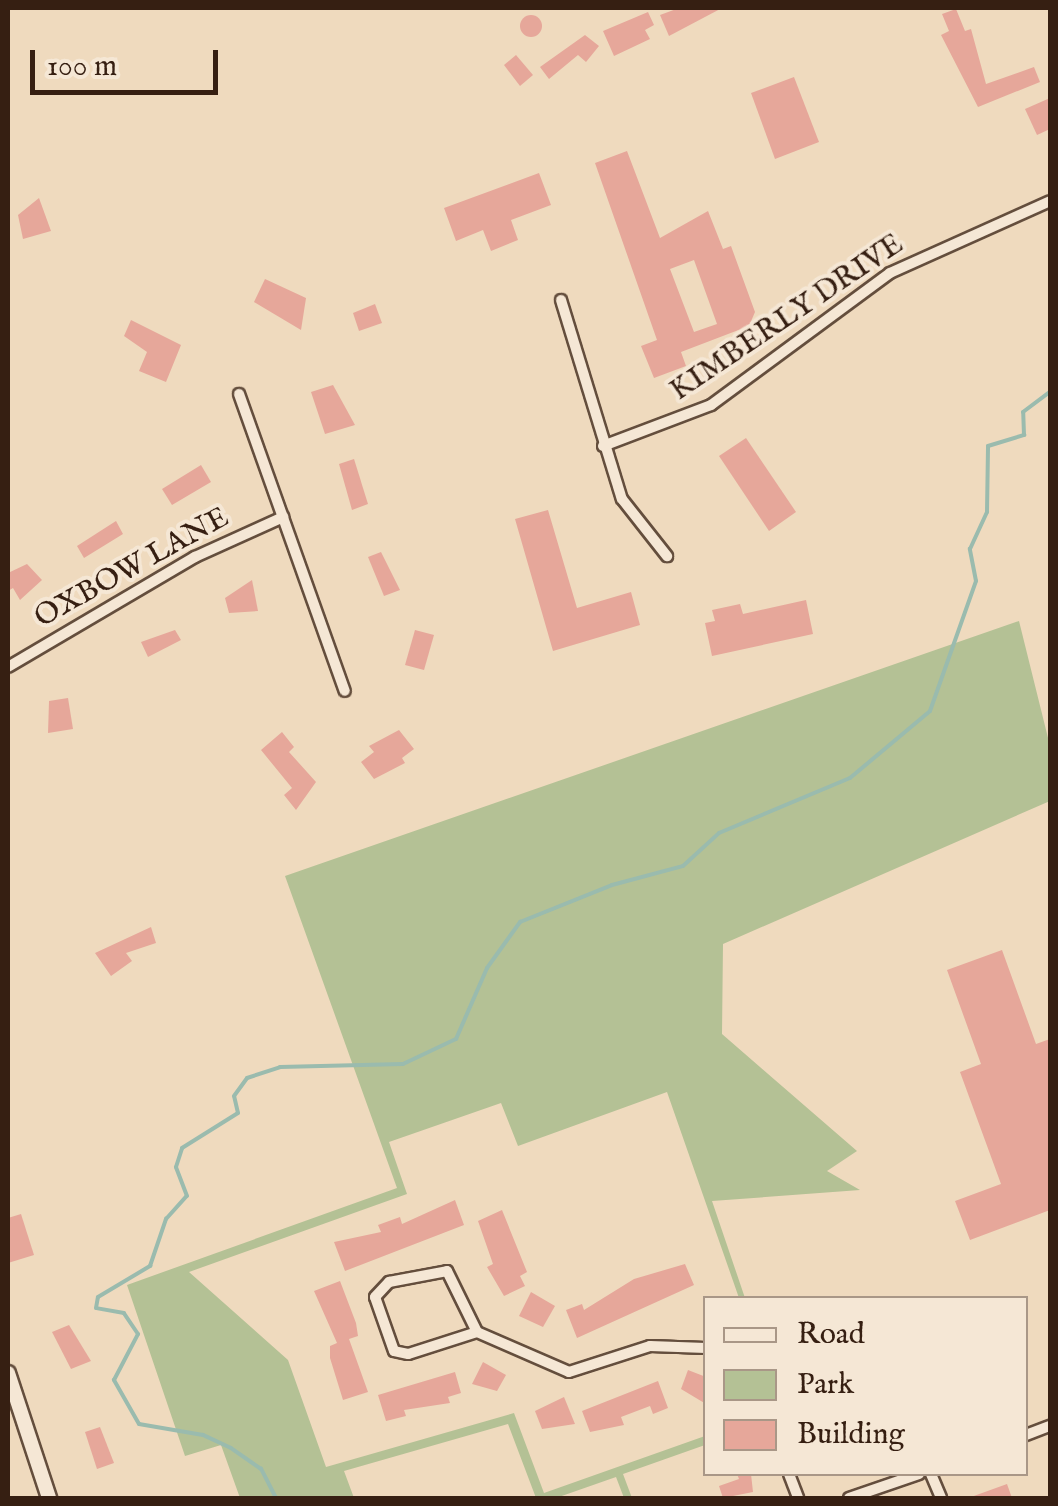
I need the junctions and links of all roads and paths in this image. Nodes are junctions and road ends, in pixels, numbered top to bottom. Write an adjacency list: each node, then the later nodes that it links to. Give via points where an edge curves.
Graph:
1 (1050, 201): 4 (street, KIMBERLY DRIVE, via 890,273 712,405)
2 (561, 300): 4 (street)
3 (239, 394): 5 (street)
4 (604, 446): 6 (street, via 622,499)
5 (283, 518): 7 (street, OXBOW LANE, via 195,557); 8 (street)
6 (667, 556)
7 (8, 667)
8 (345, 691)
9 (477, 1332): 9 (street, via 447,1271 389,1282 375,1297 394,1350 408,1354); 10 (street, via 569,1372 650,1346)
10 (703, 1348)
11 (8, 1373): 13 (street)
12 (914, 1476): 14 (street)
13 (49, 1498)
14 (849, 1498)

